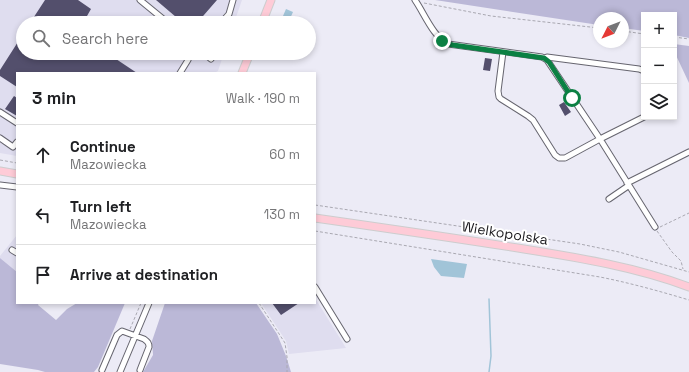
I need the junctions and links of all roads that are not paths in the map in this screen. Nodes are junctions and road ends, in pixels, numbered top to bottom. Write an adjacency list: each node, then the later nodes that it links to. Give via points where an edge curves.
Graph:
1 (140, 0): 5 (street)
2 (233, 0): 6 (street)
3 (271, 0): 7 (main road)
4 (415, 0): 8 (street, via 444,43)
5 (159, 16)
6 (227, 16)
7 (265, 16)
8 (503, 52): 9 (street); 19 (street, via 499,97 534,120 555,155 563,159)
9 (544, 58): 12 (street); 19 (street)
10 (188, 60): 13 (street)
11 (247, 60): 14 (main road)
12 (641, 70)
13 (181, 72)
14 (242, 72)
15 (0, 112): 17 (street)
16 (641, 118): 19 (street)
17 (16, 122)
18 (0, 138): 20 (street, via 13,147)
19 (600, 139): 25 (street)
20 (16, 143)
21 (689, 152): 25 (street)
22 (0, 171): 23 (main road)
23 (16, 174)
24 (0, 184): 26 (street)
25 (628, 185): 27 (street); 29 (street)
26 (16, 187)
27 (608, 199)
28 (316, 218): 32 (main road, Wielkopolska, via 593,260 636,270)
29 (655, 228)
30 (12, 250): 31 (street)
31 (16, 252)
32 (689, 287)
33 (316, 289): 36 (street)
34 (148, 304): 35 (street)
35 (135, 335): 37 (street, via 122,331 117,335); 38 (street, via 149,344); 39 (street)
36 (347, 339)
37 (102, 370)
38 (140, 370)
39 (120, 372)

